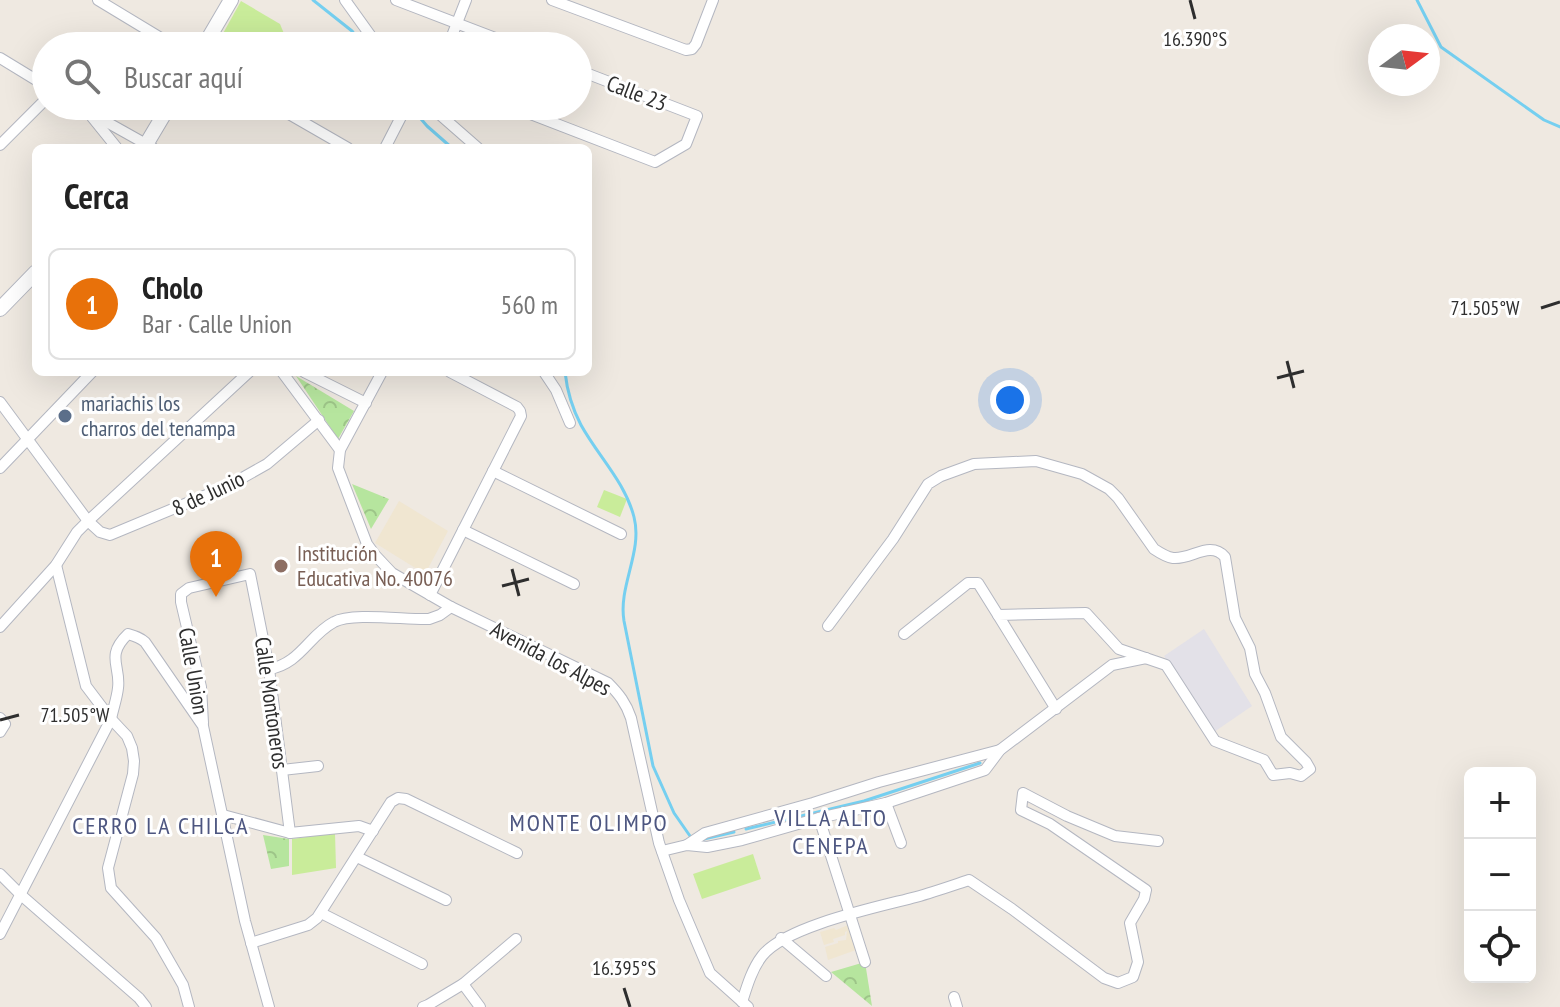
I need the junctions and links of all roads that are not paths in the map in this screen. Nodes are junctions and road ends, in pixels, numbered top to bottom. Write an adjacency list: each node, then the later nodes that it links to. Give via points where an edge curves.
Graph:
1 (98, 0): 9 (street)
2 (231, 0): 10 (street)
3 (345, 0): 11 (street)
4 (396, 0): 8 (street)
5 (466, 0): 8 (street)
6 (552, 0): 7 (street, via 683,50 696,44)
7 (713, 0)
8 (457, 23): 12 (street); 13 (street)
9 (151, 32)
10 (212, 32)
11 (368, 32)
12 (453, 32)
13 (480, 32)
14 (0, 58): 16 (street)
15 (592, 75): 24 (street, Calle 23, via 697,116 686,144 655,162)
16 (32, 77)
17 (32, 113): 31 (street)
18 (93, 120): 25 (street)
19 (102, 120): 26 (street)
20 (162, 120): 27 (street)
21 (299, 120): 28 (street)
22 (399, 120): 29 (street)
23 (446, 120): 30 (street)
24 (546, 120)
25 (114, 144)
26 (143, 144)
27 (150, 144)
28 (341, 144)
29 (387, 144)
30 (473, 144)
31 (0, 145)
32 (32, 276): 33 (street)
33 (0, 309)
34 (88, 376): 45 (street)
35 (245, 376): 49 (street)
36 (285, 376): 43 (street)
37 (312, 376): 42 (street)
38 (380, 376): 42 (street)
39 (458, 376): 48 (street, via 520,411)
40 (547, 376): 44 (street)
41 (0, 402): 45 (street)
42 (366, 403): 46 (street)
43 (319, 420): 46 (street); 49 (street, 8 de Junio, via 267,464 228,486 115,534 100,532)
44 (570, 423)
45 (27, 439): 47 (street); 49 (street)
46 (340, 450): 55 (street, Avenida los Alpes, via 338,468 367,544 392,573)
47 (0, 468)
48 (493, 471): 50 (street); 51 (street)
49 (88, 521): 52 (street)
50 (463, 530): 54 (street); 55 (street)
51 (621, 534)
52 (56, 565): 59 (street); 64 (street, via 86,686)
53 (250, 574): 62 (street, Calle Montoneros); 65 (street, Calle Union, via 181,594 201,687)
54 (574, 584)
55 (430, 595): 56 (street, Avenida los Alpes)
56 (451, 607): 62 (street, via 429,619 343,618 286,665); 77 (street, Avenida los Alpes, via 619,693 631,718)
57 (998, 615): 60 (street, via 978,583 968,583); 61 (street, via 1086,613 1119,649); 63 (street)
58 (828, 626): 61 (street, via 928,484 941,476 974,464 1036,461 1082,474 1109,489 1163,555 1178,558 1211,549 1225,557 1235,618 1250,648 1255,674 1281,737 1310,769 1301,776 1273,775 1264,760 1215,741 1166,665)
59 (0, 627)
60 (904, 634)
61 (1147, 658): 63 (street, via 1112,665)
62 (269, 669): 68 (street, Calle Montoneros)
63 (1056, 709): 66 (street)
64 (111, 719): 65 (street, via 119,685 117,649 128,634 145,642); 81 (street); 96 (street, via 127,736 134,761 108,868 111,888 156,938 183,985)
65 (203, 726): 70 (street)
66 (1000, 750): 69 (street, via 985,770); 74 (street)
67 (318, 766): 68 (street)
68 (282, 770): 73 (street, Calle Montoneros)
69 (886, 803): 71 (street); 76 (street)
70 (223, 815): 73 (street); 88 (street)
71 (819, 818): 74 (street, via 707,847); 84 (street)
72 (373, 831): 73 (street, via 359,826); 78 (street, via 391,802 406,799); 79 (street)
73 (290, 833)
74 (693, 840): 77 (street)
75 (1158, 841): 84 (street, via 1115,836 1023,793 1021,810 1146,890 1130,923 1138,962 1133,977 1118,983 969,880)
76 (901, 843)
77 (662, 851): 94 (street, Avenida los Alpes, via 710,973)
78 (517, 853)
79 (357, 857): 82 (street); 83 (street)
80 (0, 874): 81 (street)
81 (21, 895): 85 (street); 95 (street)
82 (446, 900)
83 (321, 913): 88 (street, via 308,925); 90 (street)
84 (849, 914): 86 (street); 89 (street)
85 (0, 934)
86 (781, 938): 91 (street); 94 (street, via 762,956 749,980)
87 (516, 939): 92 (street)
88 (251, 943): 93 (street)
89 (865, 962)
90 (422, 964)
91 (826, 976)
92 (463, 984): 98 (street); 99 (street)
93 (268, 1004): 97 (street)
94 (745, 1004)
95 (146, 1007)
96 (189, 1007)
97 (281, 1007)
98 (423, 1007)
99 (480, 1007)

